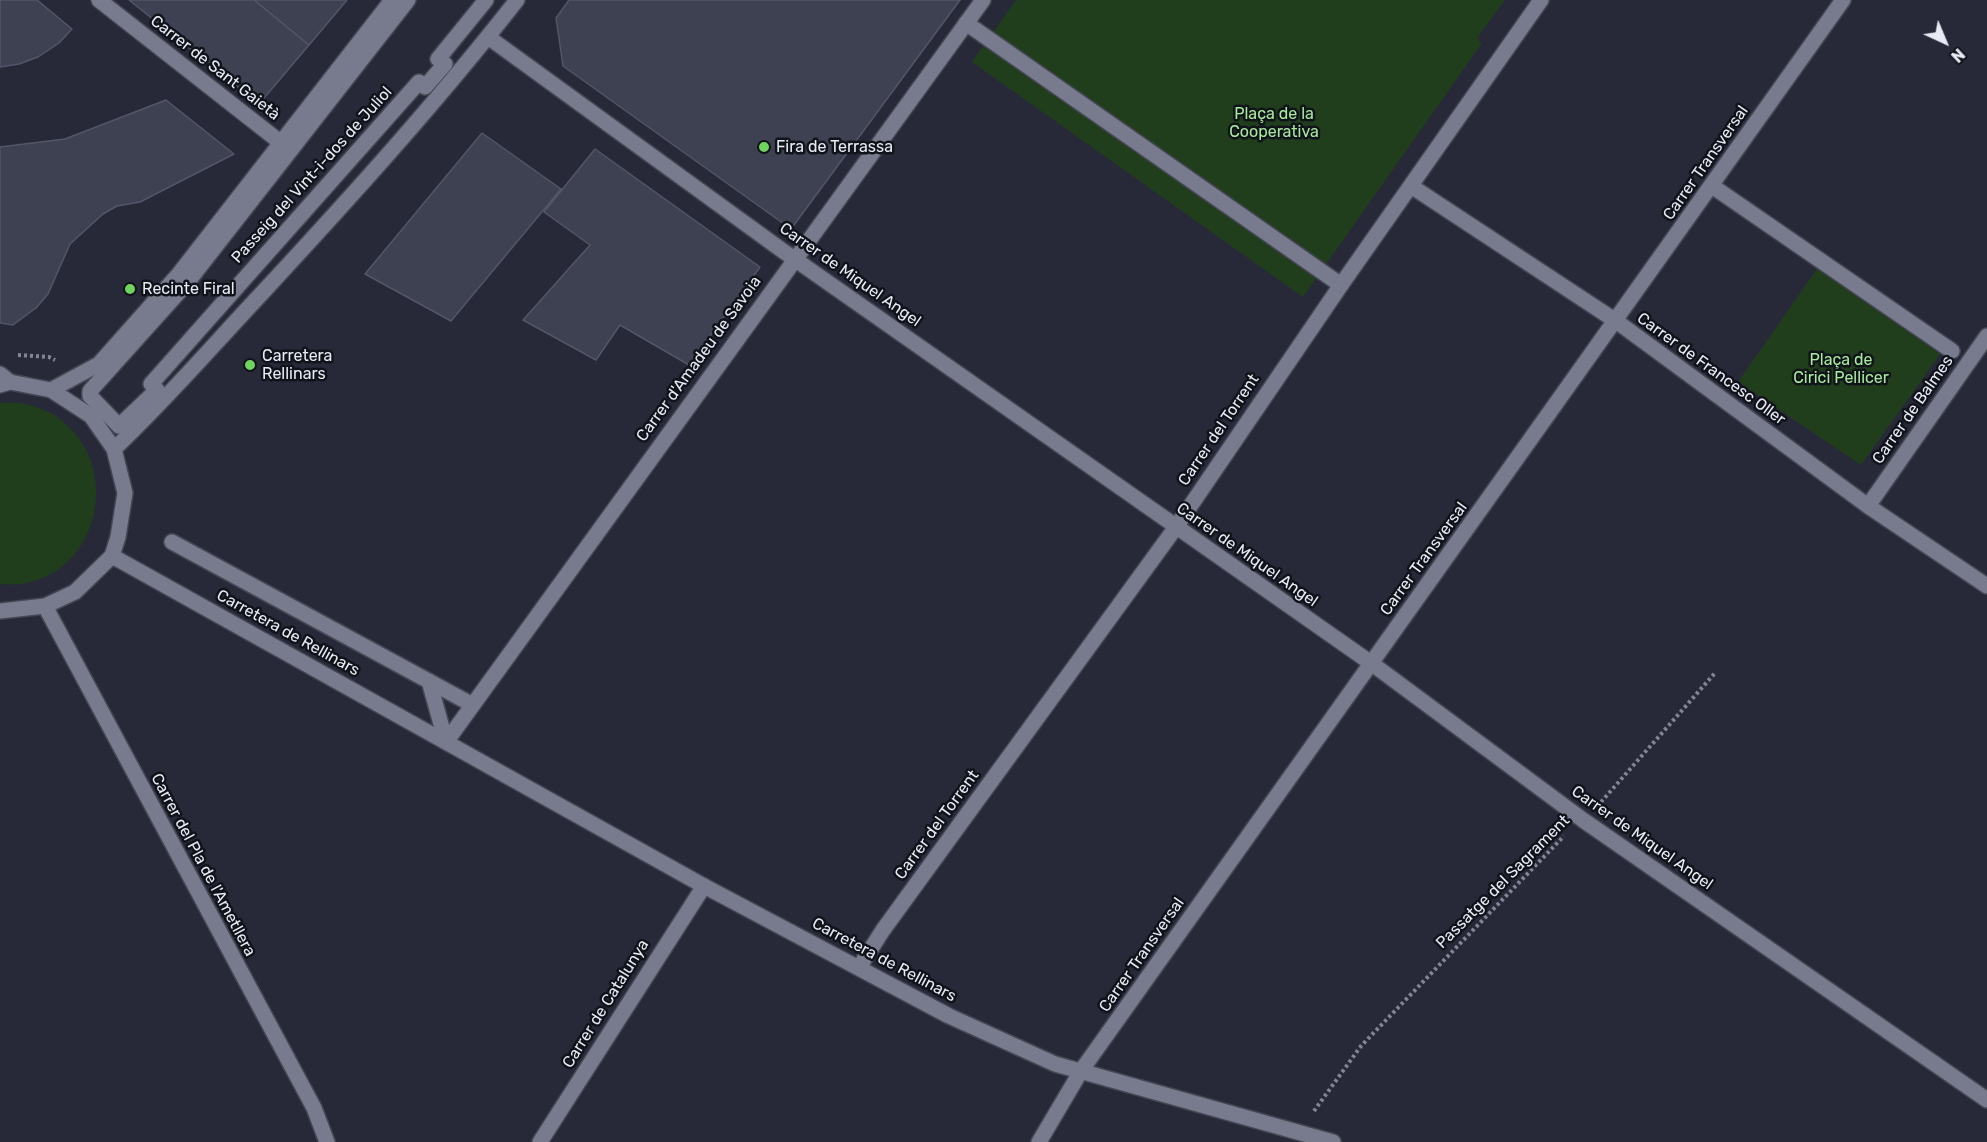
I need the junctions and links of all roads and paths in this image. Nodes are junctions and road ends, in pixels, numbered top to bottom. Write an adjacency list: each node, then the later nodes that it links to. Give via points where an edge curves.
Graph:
1 (99, 0): 11 (street, Carrer de Sant Gaietà)
2 (392, 0): 11 (street)
3 (408, 0): 4 (street, Passeig del Vint-i-dos de Juliol, via 187,283 90,391 90,396 119,426 157,390 151,384 419,82 425,87 445,64 438,59)
4 (486, 0)
5 (517, 0): 10 (street)
6 (983, 0): 9 (street, Carrer d'Amadeu de Savoia)
7 (1541, 0): 12 (street, Carrer del Torrent)
8 (1843, 0): 13 (street, Carrer Transversal)
9 (966, 23): 14 (street, Carrer d'Amadeu de Savoia); 15 (street)
10 (488, 37): 14 (street, Carrer de Miquel Angel); 23 (street, via 308,244)
11 (280, 142): 20 (street, via 178,275 99,364)
12 (1411, 186): 15 (street, Carrer del Torrent); 16 (street, Carrer de Francesc Oller)
13 (1712, 186): 16 (street, Carrer Transversal); 18 (street)
14 (796, 259): 25 (street, Carrer de Miquel Angel); 34 (street, Carrer d'Amadeu de Savoia)
15 (1341, 285): 25 (street, Carrer del Torrent)
16 (1616, 321): 24 (street, Carrer de Francesc Oller); 31 (street, Carrer Transversal)
17 (1987, 336): 24 (street, Carrer de Balmes)
18 (1952, 351)
19 (13, 355): 20 (path, via 49,357)
20 (80, 374): 22 (street)
21 (3, 380): 22 (street)
22 (51, 390): 23 (street, via 91,416)
23 (114, 448): 27 (street, via 125,492)
24 (1868, 506): 28 (street, Carrer de Francesc Oller)
25 (1176, 527): 31 (street, Carrer de Miquel Angel); 38 (street, Carrer del Torrent)
26 (172, 542): 33 (street, Carretera de Rellinars)
27 (112, 556): 29 (street, via 75,592); 35 (street, Carretera de Rellinars)
28 (1987, 586)
29 (45, 606): 30 (street); 42 (street, Carrer del Pla de l'Ametllera, via 314,1108)
30 (0, 611)
31 (1371, 663): 36 (street, Carrer de Miquel Angel); 39 (street, Carrer Transversal)
32 (1715, 673): 36 (path, Passatge del Sagrament)
33 (429, 681): 34 (street, Carretera de Rellinars); 35 (street)
34 (471, 704): 35 (street, Carrer d'Amadeu de Savoia)
35 (446, 741): 37 (street, Carretera de Rellinars)
36 (1583, 820): 40 (street, Carrer de Miquel Angel); 41 (path, Passatge del Sagrament, via 1361,1046)
37 (704, 886): 38 (street, Carretera de Rellinars); 43 (street, Carrer de Catalunya)
38 (860, 966): 39 (street, Carretera de Rellinars, via 950,1016 1055,1064)
39 (1081, 1071): 44 (street, Carrer Transversal); 45 (street, Carretera de Rellinars)
40 (1987, 1100)
41 (1313, 1112)
42 (327, 1142)
43 (540, 1142)
44 (1039, 1142)
45 (1334, 1142)

